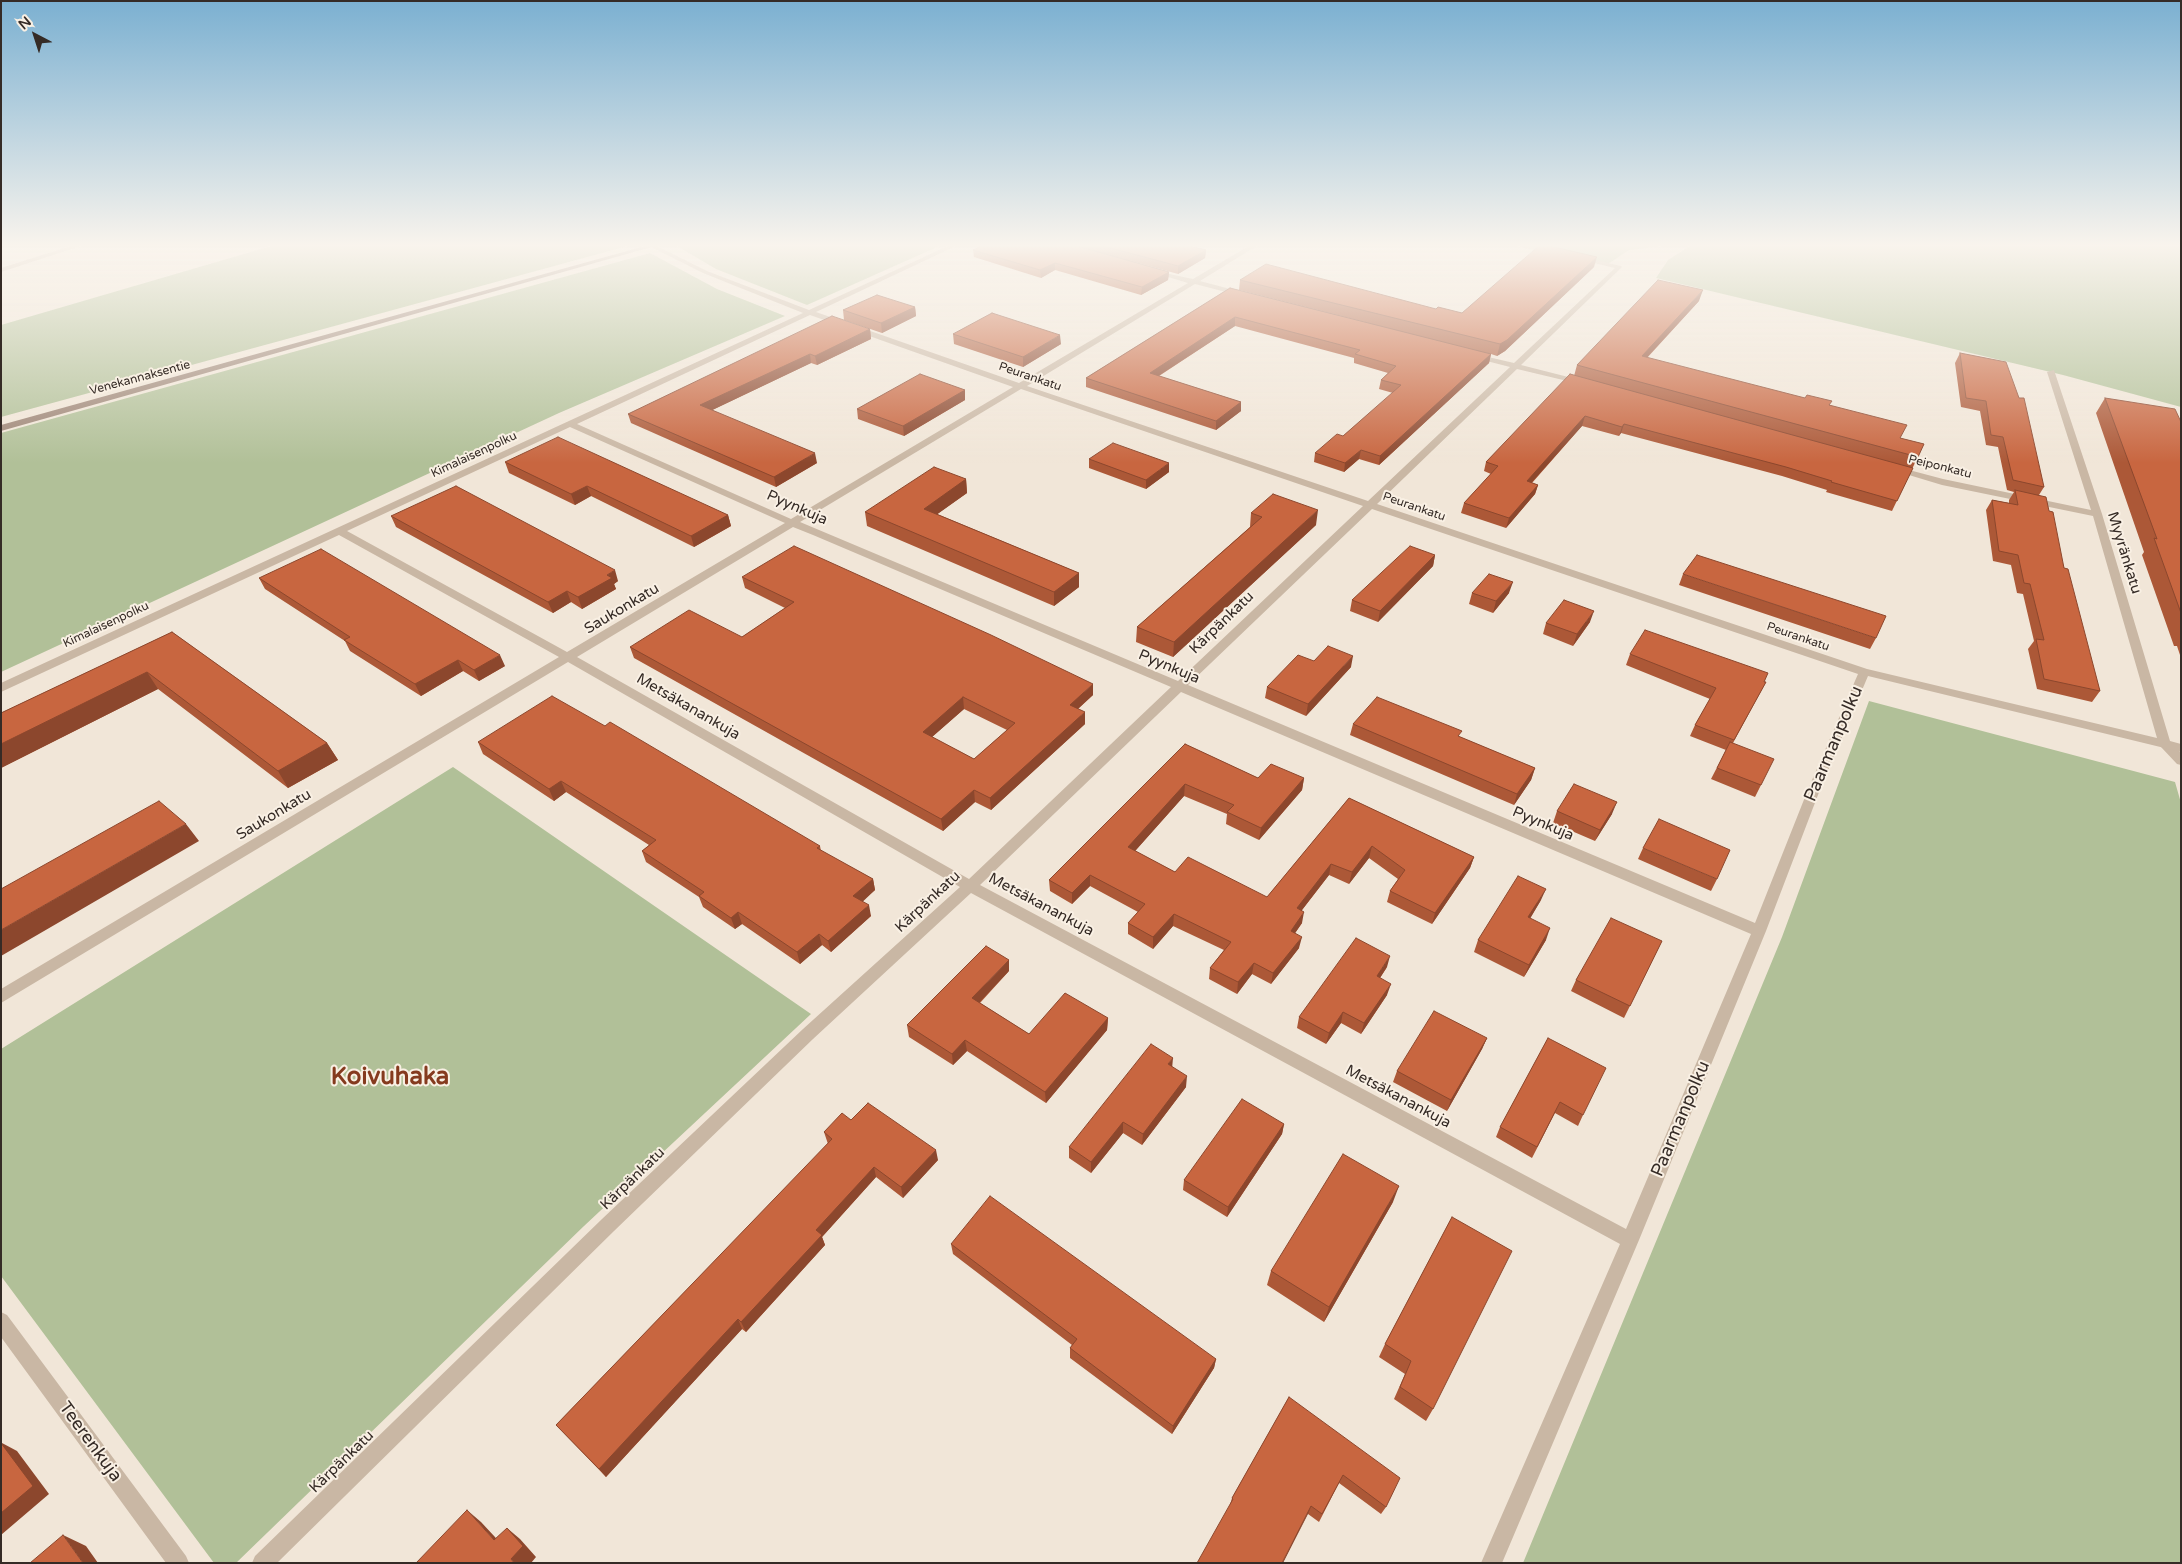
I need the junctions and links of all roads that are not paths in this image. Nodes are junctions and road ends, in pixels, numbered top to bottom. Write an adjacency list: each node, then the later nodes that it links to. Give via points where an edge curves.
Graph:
1 (398, 317): 12 (street, Venekannaksentie)
2 (797, 317): 11 (street, Kimalaisenpolku)
3 (822, 317): 10 (street, Peurankatu)
4 (1137, 317): 10 (street, Saukonkatu)
5 (1566, 317): 7 (street, Kärpänkatu)
6 (1468, 353): 7 (street)
7 (1516, 365): 9 (street); 14 (street, Kärpänkatu)
8 (2051, 372): 15 (street, Myyränkatu)
9 (1586, 385)
10 (1022, 387): 14 (street, Peurankatu); 16 (street, Saukonkatu)
11 (570, 424): 16 (street, Pyynkuja); 17 (street, Kimalaisenpolku)
12 (1, 428)
13 (1888, 467): 15 (street, Peiponkatu, via 1942,482)
14 (1369, 505): 19 (street, Peurankatu); 20 (street, Kärpänkatu)
15 (2097, 514): 22 (street, Myyränkatu)
16 (794, 523): 18 (street, Saukonkatu); 20 (street, Pyynkuja)
17 (338, 530): 18 (street, Metsäkanankuja); 21 (street, Kimalaisenpolku)
18 (568, 659): 25 (street, Metsäkanankuja); 27 (street, Saukonkatu)
19 (1864, 672): 22 (street, Peurankatu); 26 (street, Paarmanpolku)
20 (1178, 687): 25 (street, Kärpänkatu); 26 (street, Pyynkuja)
21 (1, 688)
22 (2165, 744): 23 (street, Peurankatu); 24 (street)
23 (2181, 748)
24 (2181, 761)
25 (970, 886): 28 (street, Metsäkanankuja); 31 (street, Kärpänkatu, via 808,1034)
26 (1759, 931): 28 (street, Paarmanpolku)
27 (1, 997)
28 (1630, 1240): 32 (street, Paarmanpolku)
29 (1, 1321): 30 (street, Teerenkuja)
30 (179, 1563)
31 (262, 1563)
32 (1491, 1563)

